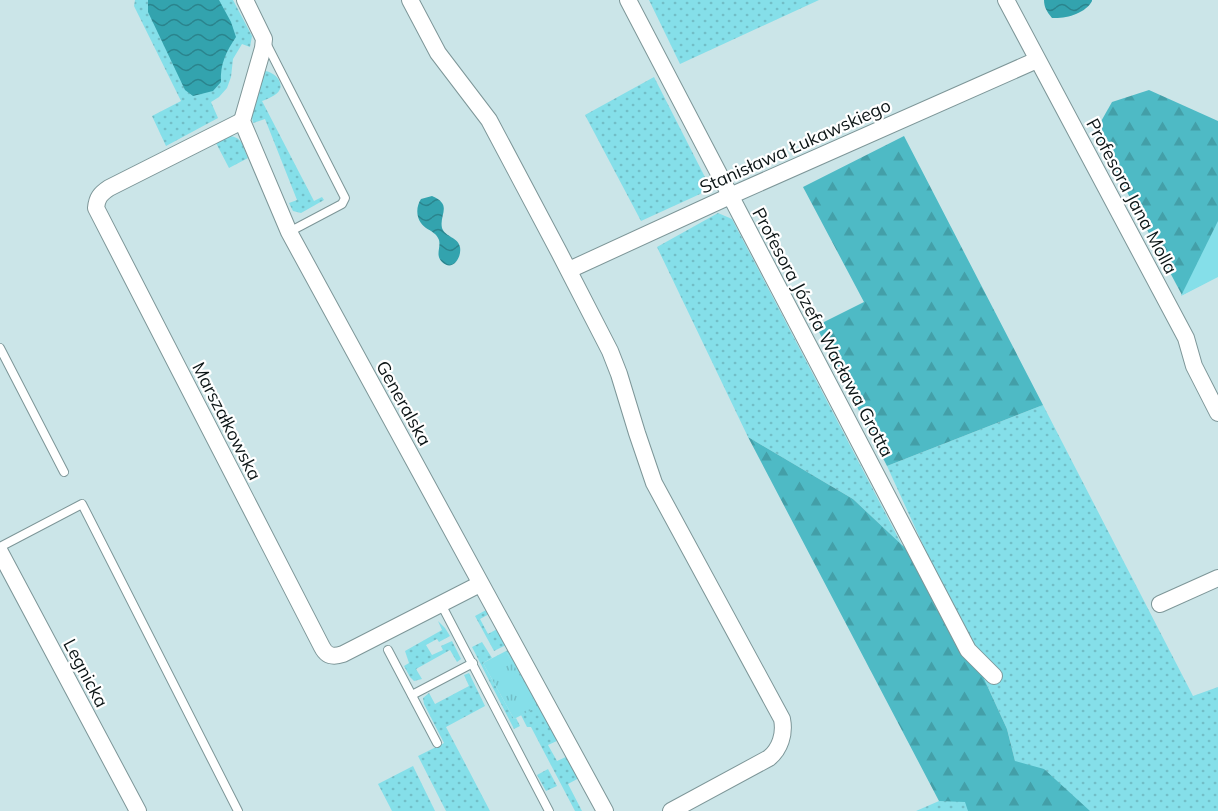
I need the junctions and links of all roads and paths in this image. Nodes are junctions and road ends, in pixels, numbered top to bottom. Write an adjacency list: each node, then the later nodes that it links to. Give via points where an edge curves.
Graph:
1 (246, 0): 5 (street)
2 (410, 0): 10 (street, via 438,53 489,120)
3 (628, 0): 8 (street, Profesora Józefa Wacława Grotta)
4 (1006, 0): 6 (street, Profesora Jana Molla)
5 (264, 39): 7 (street); 9 (lane, via 345,198 342,204)
6 (1037, 60): 8 (street, Stanisława Łukawskiego); 12 (street, Profesora Jana Molla, via 1186,338 1194,366)
7 (242, 121): 9 (street, Generalska); 18 (street, Marszałkowska, via 101,193 96,208 326,654 343,654)
8 (730, 196): 10 (street, Stanisława Łukawskiego); 22 (street, Profesora Józefa Wacława Grotta, via 968,650)
9 (289, 232): 17 (street, Generalska)
10 (569, 270): 29 (street, via 610,351 654,483 783,724 775,753)
11 (0, 348): 13 (lane)
12 (1218, 413)
13 (64, 472)
14 (0, 547): 26 (lane, via 82,504)
15 (0, 552): 25 (street, Legnicka)
16 (1218, 578): 19 (street)
17 (480, 584): 18 (street, Marszałkowska); 28 (street, Generalska)
18 (441, 603): 21 (lane)
19 (1160, 604)
20 (388, 650): 23 (lane)
21 (473, 663): 23 (lane); 27 (lane)
22 (994, 676)
23 (412, 695): 24 (lane)
24 (437, 743)
25 (138, 811)
26 (238, 811)
27 (549, 811)
28 (605, 811)
29 (671, 811)

